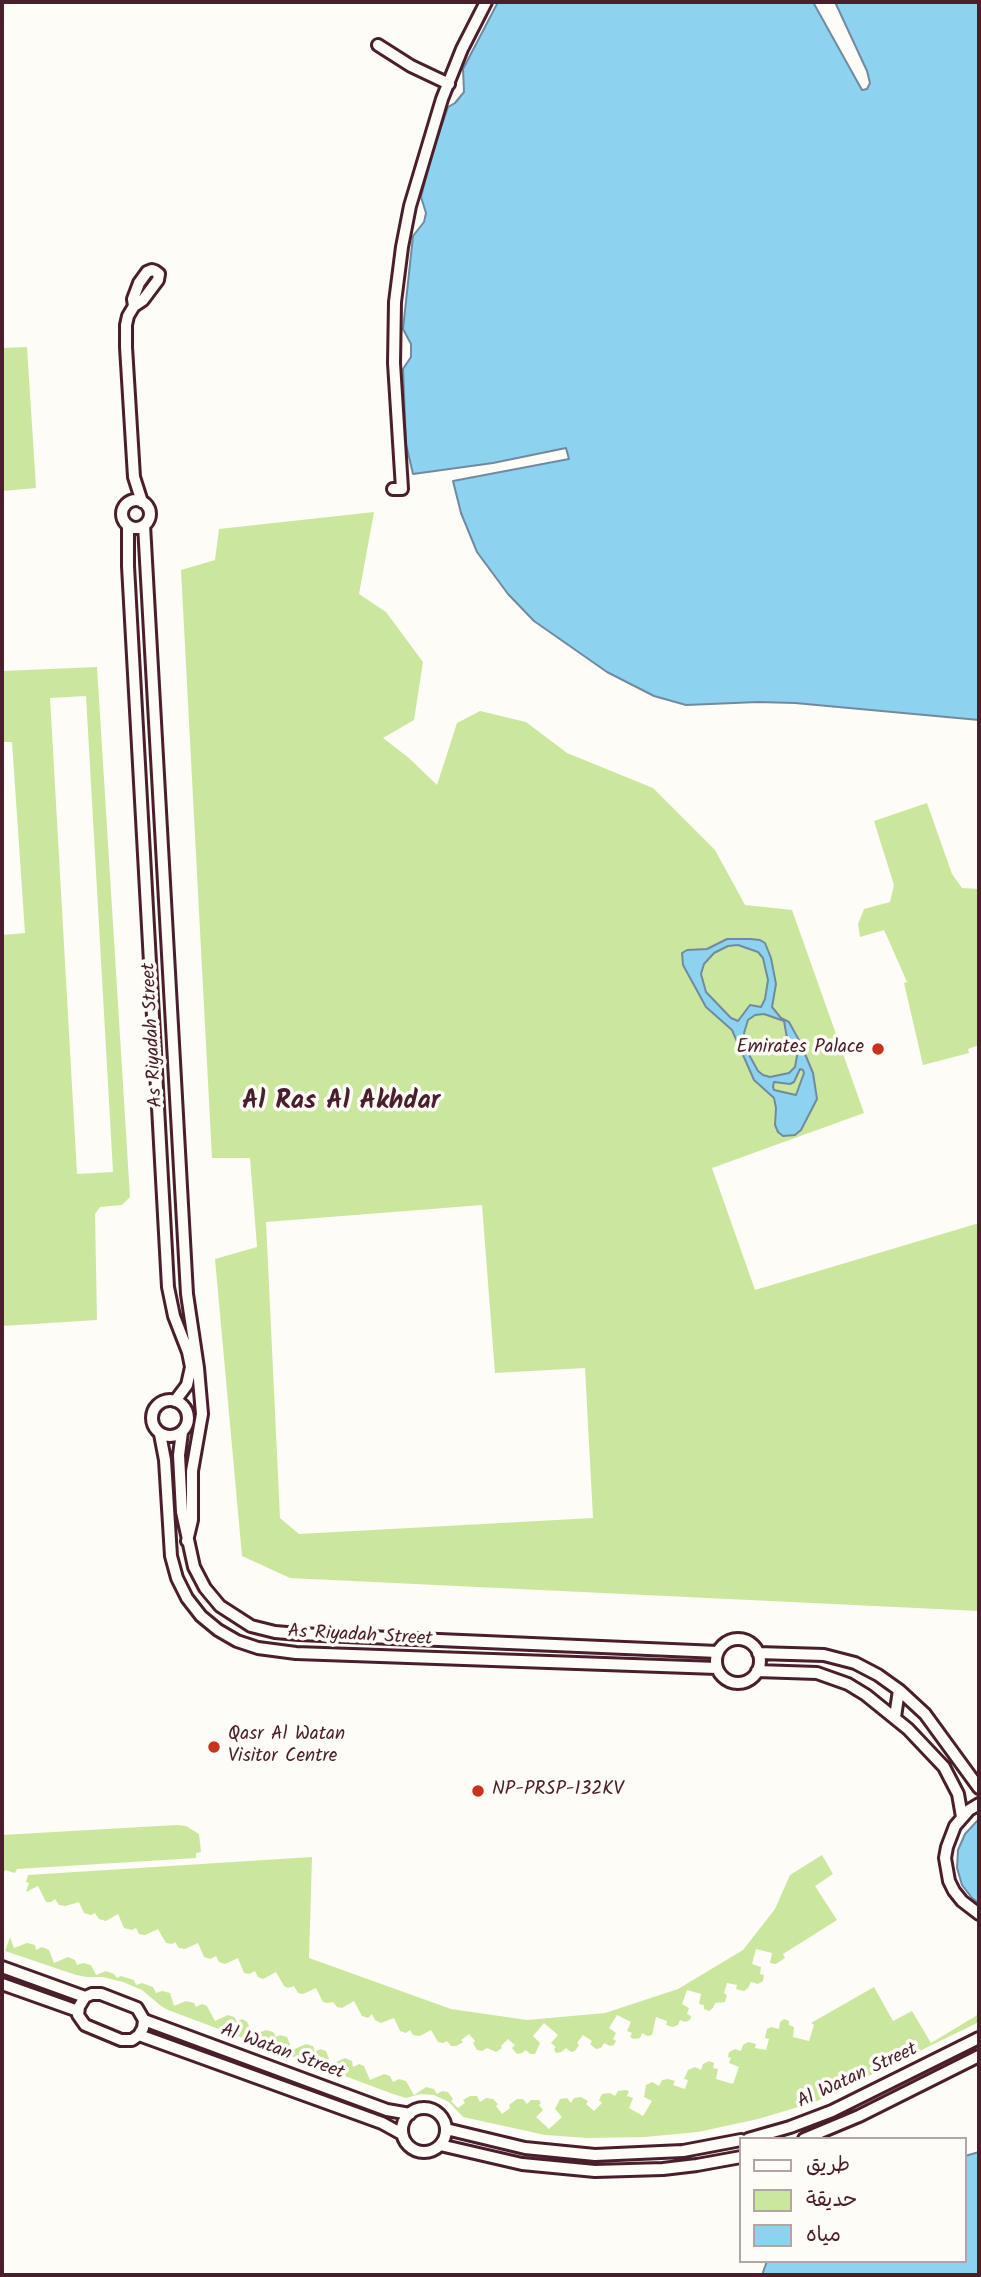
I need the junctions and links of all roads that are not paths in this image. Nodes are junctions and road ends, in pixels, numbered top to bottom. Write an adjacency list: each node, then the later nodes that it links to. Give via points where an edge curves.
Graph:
1 (486, 2): 3 (street)
2 (378, 45): 3 (street)
3 (449, 84): 6 (street, via 425,153 402,247 394,363 402,489)
4 (134, 306): 5 (street, via 128,316 126,347)
5 (134, 477): 7 (street); 8 (street)
6 (393, 489)
7 (129, 502): 8 (street); 9 (street, via 122,513)
8 (142, 502): 10 (street, via 149,512)
9 (128, 525): 10 (street); 11 (street, As Riyadah Street, via 168,1287 190,1362 189,1379)
10 (144, 525): 14 (street, As Riyadah Street, via 187,1294 202,1413)
11 (175, 1401): 12 (street, via 187,1412 188,1423); 13 (street, via 161,1402 153,1411 152,1422)
12 (182, 1433): 13 (street, via 174,1437); 14 (street, As Riyadah Street, via 179,1463)
13 (160, 1434): 17 (street, As Riyadah Street, via 177,1578 201,1616 237,1641 296,1653)
14 (187, 1541): 15 (street, As Riyadah Street, via 199,1578 220,1606 251,1626 275,1632)
15 (718, 1652): 16 (street, via 725,1644 741,1640); 17 (street)
16 (758, 1653): 18 (street); 19 (street, via 846,1660)
17 (717, 1668): 18 (street, via 725,1679 736,1683 748,1681)
18 (757, 1671): 20 (street, via 829,1676 857,1689)
19 (899, 1690): 20 (street); 21 (street, via 935,1726)
20 (895, 1717): 23 (street, via 945,1769 958,1794)
21 (979, 1788)
22 (979, 1804): 23 (street)
23 (962, 1817): 24 (street, via 947,1847 946,1870 954,1891)
24 (979, 1914)
25 (2, 1967): 27 (street)
26 (2, 1984): 28 (street)
27 (85, 1997): 28 (street); 29 (street, Al Watan Street, via 101,1994 132,2006)
28 (78, 2011): 30 (street, Al Watan Street, via 85,2025 110,2036 128,2040)
29 (144, 2020): 30 (street); 33 (street, Al Watan Street, via 387,2110)
30 (139, 2035): 35 (street, Al Watan Street)
31 (979, 2038): 36 (street, Al Watan Street, via 832,2111)
32 (979, 2056): 37 (street, Al Watan Street)
33 (410, 2114): 34 (street, via 430,2109); 35 (street)
34 (446, 2129): 38 (street, via 525,2148 595,2155 662,2153); 39 (street)
35 (402, 2134): 39 (street, via 418,2151)
36 (755, 2137)
37 (809, 2137)
38 (740, 2140)
39 (440, 2145): 40 (street, via 522,2164 595,2171 663,2169)
40 (740, 2157)

